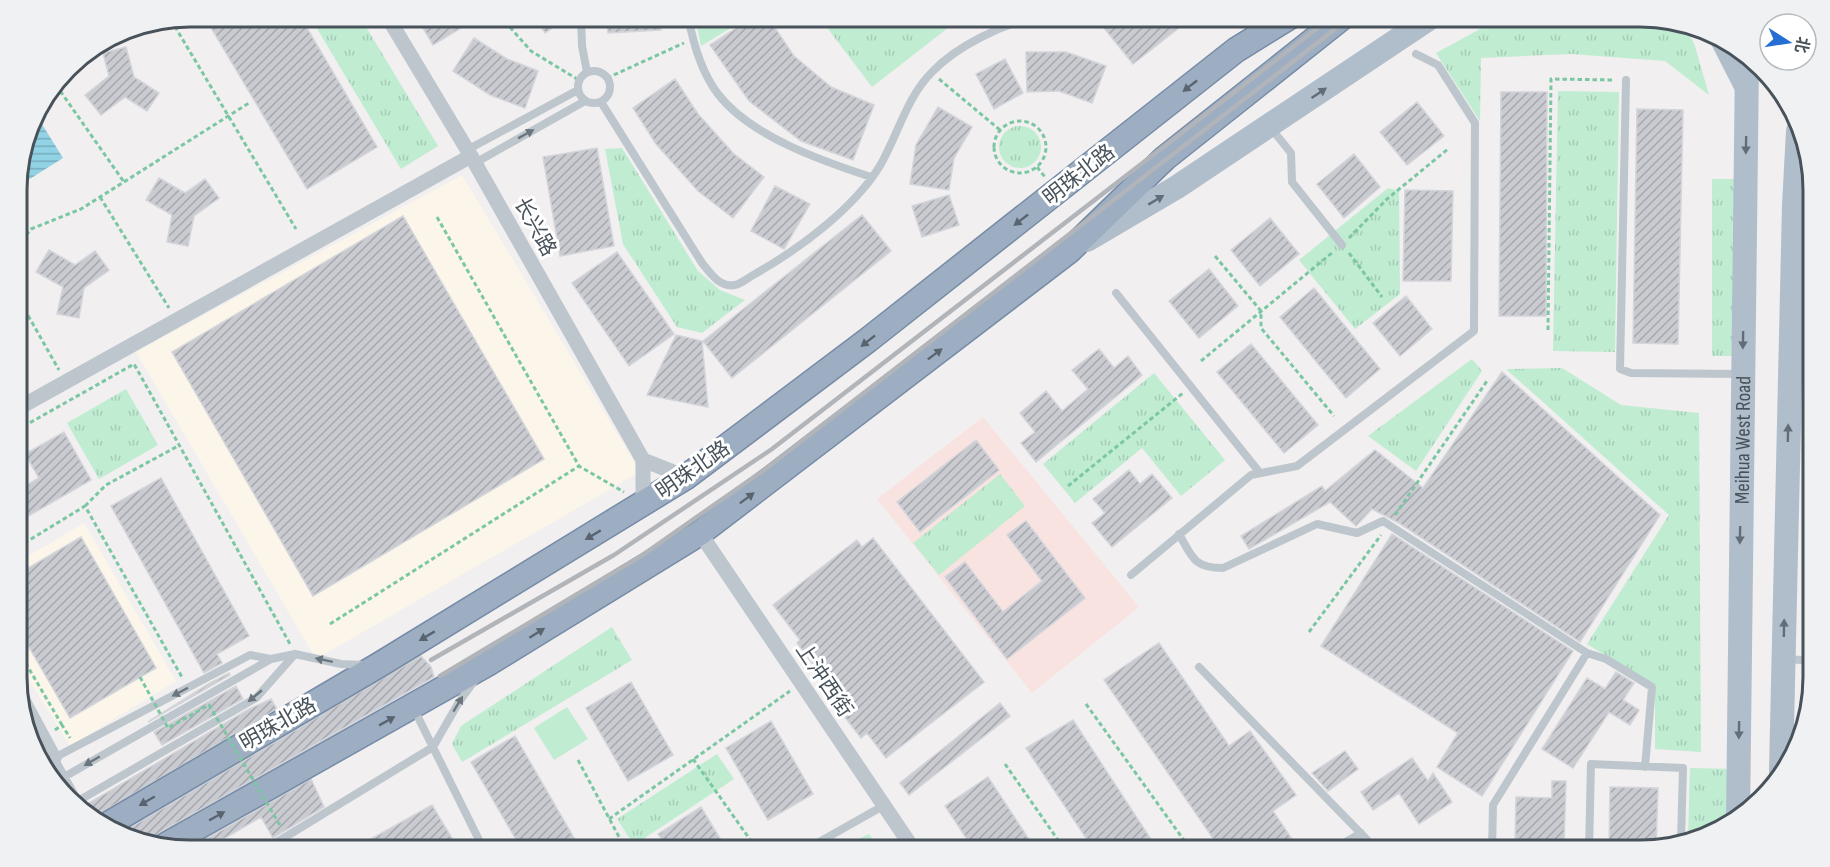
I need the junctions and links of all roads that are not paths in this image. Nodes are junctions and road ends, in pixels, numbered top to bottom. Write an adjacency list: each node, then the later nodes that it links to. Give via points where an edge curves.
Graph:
1 (394, 27): 21 (street, 长兴路)
2 (581, 27): 13 (lane)
3 (690, 27): 22 (lane, via 698,58 718,94 749,122 788,146)
4 (1010, 27): 22 (lane, via 969,44 931,72 904,113)
5 (1261, 27): 9 (main road, 明珠北路)
6 (1273, 27): 9 (highway, 明珠北路)
7 (1330, 27): 24 (highway, 明珠北路, via 1165,158)
8 (1417, 27): 19 (main road, 明珠北路, one-way to 8)
9 (1236, 50): 30 (highway, 明珠北路, one-way to 30, via 868,340)
10 (1416, 54): 29 (lane, via 1437,65 1475,123 1474,331 1297,466)
11 (1731, 55): 15 (main road)
12 (1747, 68): 15 (main road, Meihua West Road)
13 (587, 72): 16 (lane, via 579,80); 18 (lane, via 598,72 607,78 610,89)
14 (1626, 80): 26 (lane, via 1620,369 1631,374)
15 (1747, 86): 26 (main road, Meihua West Road, one-way to 26)
16 (578, 90): 17 (lane); 21 (lane)
17 (585, 101): 18 (lane); 21 (lane, one-way to 17)
18 (601, 102): 22 (lane, via 702,263 725,284 735,285 788,255 855,198)
19 (1269, 126): 23 (lane, via 1291,153 1292,182); 24 (main road, 明珠北路, one-way to 19)
20 (1797, 148): 37 (main road, one-way to 20)
21 (471, 156): 27 (street); 28 (street, 长兴路)
22 (871, 177)
23 (1342, 245)
24 (1069, 251): 32 (highway, 明珠北路, one-way to 24)
25 (1116, 293): 29 (lane)
26 (1742, 374): 53 (main road, Meihua West Road, one-way to 53)
27 (27, 403)
28 (643, 460): 30 (street); 31 (street, 长兴路)
29 (1260, 473): 33 (lane, via 1251,474)
30 (686, 477): 31 (highway, 明珠北路)
31 (643, 504): 41 (highway, 明珠北路, one-way to 41)
32 (700, 533): 40 (highway, 明珠北路, one-way to 32); 52 (street, 上沖西街)
33 (1179, 534): 34 (lane); 35 (lane, via 1194,560 1211,568 1223,568 1317,524 1357,532 1383,521)
34 (1131, 575)
35 (1587, 653): 48 (lane, via 1606,659 1652,687); 64 (lane, via 1493,805)
36 (295, 654): 38 (lane); 41 (lane, one-way to 36); 51 (lane, one-way to 51, via 256,698)
37 (1783, 658): 39 (lane); 47 (main road)
38 (271, 659): 46 (lane, one-way to 46, via 250,655); 49 (lane, one-way to 49)
39 (1803, 660)
40 (487, 664): 43 (highway, 明珠北路); 45 (lane, one-way to 40, via 459,702)
41 (379, 665): 54 (highway, 明珠北路, one-way to 54)
42 (1199, 668): 55 (lane)
43 (412, 706): 45 (lane); 57 (highway, 明珠北路, one-way to 43)
44 (33, 719): 46 (street)
45 (434, 747): 58 (lane); 59 (lane)
46 (54, 758): 49 (lane)
47 (1781, 758)
48 (1646, 767): 56 (lane, via 1683,768); 65 (lane, via 1591,764)
49 (64, 777): 50 (lane, one-way to 49)
50 (68, 784)
51 (82, 798)
52 (883, 806): 60 (lane); 61 (street, 上沖西街)
53 (1738, 808)
54 (114, 821)
55 (1361, 833): 62 (lane); 63 (lane)
56 (1681, 834)
57 (176, 839)
58 (281, 840)
59 (479, 840)
60 (823, 840)
61 (907, 840)
62 (1349, 840)
63 (1368, 840)
64 (1492, 840)
65 (1589, 840)

